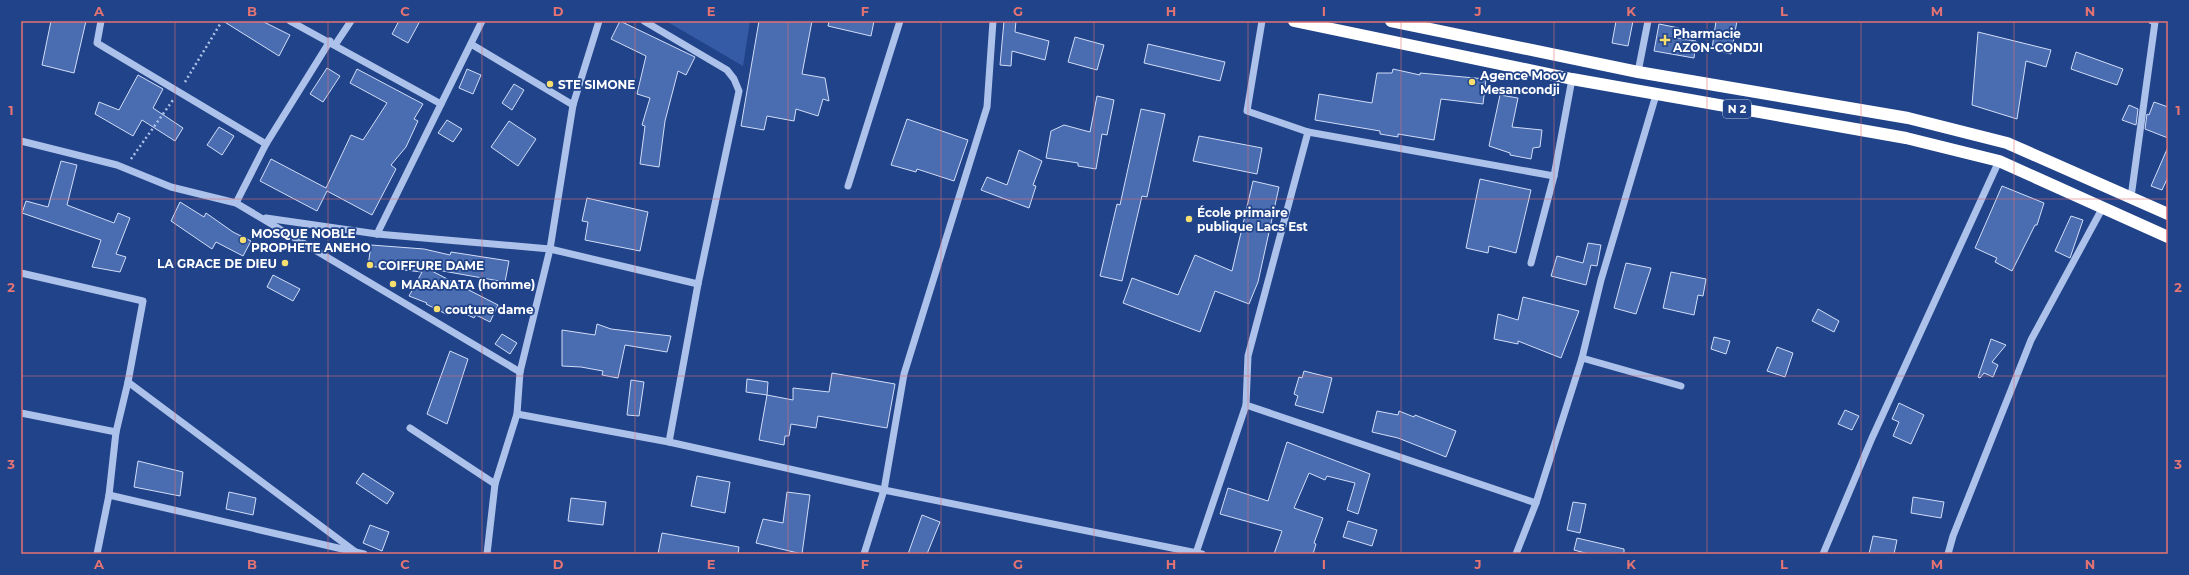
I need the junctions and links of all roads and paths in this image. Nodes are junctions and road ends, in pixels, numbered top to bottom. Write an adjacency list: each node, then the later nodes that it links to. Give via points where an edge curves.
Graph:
1 (101, 21): 23 (street, via 97,43)
2 (290, 21): 14 (street)
3 (351, 21): 14 (street)
4 (482, 21): 15 (street)
5 (599, 21): 20 (street)
6 (644, 21): 37 (street, via 727,70 739,91)
7 (900, 21): 26 (street)
8 (993, 21): 49 (street, via 986,107 904,374)
9 (1262, 21): 21 (street, via 1247,110)
10 (1294, 21): 17 (highway, N 2)
11 (1391, 21): 16 (highway, N 2)
12 (1648, 21): 16 (street)
13 (2152, 21): 27 (street, via 2155,22)
14 (333, 43): 19 (street); 23 (street)
15 (471, 44): 19 (street); 20 (street)
16 (1638, 72): 27 (highway, N 2, via 1916,120 2007,143)
17 (1572, 79): 18 (highway, N 2); 25 (street)
18 (1656, 95): 24 (highway, N 2, via 1906,138); 38 (street, via 1601,280)
19 (441, 104): 32 (street)
20 (573, 105): 34 (street)
21 (1308, 132): 25 (street); 42 (street, via 1248,356)
22 (21, 142): 28 (street, via 117,165 171,187)
23 (266, 144): 28 (street)
24 (1999, 161): 29 (highway, N 2); 58 (street, via 1872,438)
25 (1554, 176): 35 (street)
26 (848, 186)
27 (2131, 197): 30 (highway, N 2)
28 (236, 203): 31 (street)
29 (2103, 207): 33 (highway, N 2); 59 (street, via 2031,340)
30 (2168, 214)
31 (262, 217): 32 (street); 39 (street)
32 (377, 234): 34 (street)
33 (2168, 237)
34 (550, 249): 37 (street); 39 (street)
35 (1531, 263)
36 (21, 273): 40 (street, via 142,301)
37 (698, 284): 47 (street)
38 (1582, 358): 41 (street); 51 (street)
39 (520, 372): 44 (street)
40 (128, 382): 46 (street); 52 (street)
41 (1681, 386)
42 (1246, 405): 51 (street); 53 (street)
43 (21, 413): 46 (street)
44 (517, 414): 47 (street); 48 (street)
45 (410, 428): 48 (street)
46 (116, 432): 50 (street)
47 (668, 442): 49 (street)
48 (495, 484): 55 (street)
49 (884, 490): 53 (street); 56 (street)
50 (110, 494): 52 (street); 54 (street)
51 (1536, 503): 57 (street)
52 (361, 553)
53 (1199, 553)
54 (97, 554)
55 (486, 554)
56 (864, 554)
57 (1516, 554)
58 (1823, 554)
59 (1948, 554)

